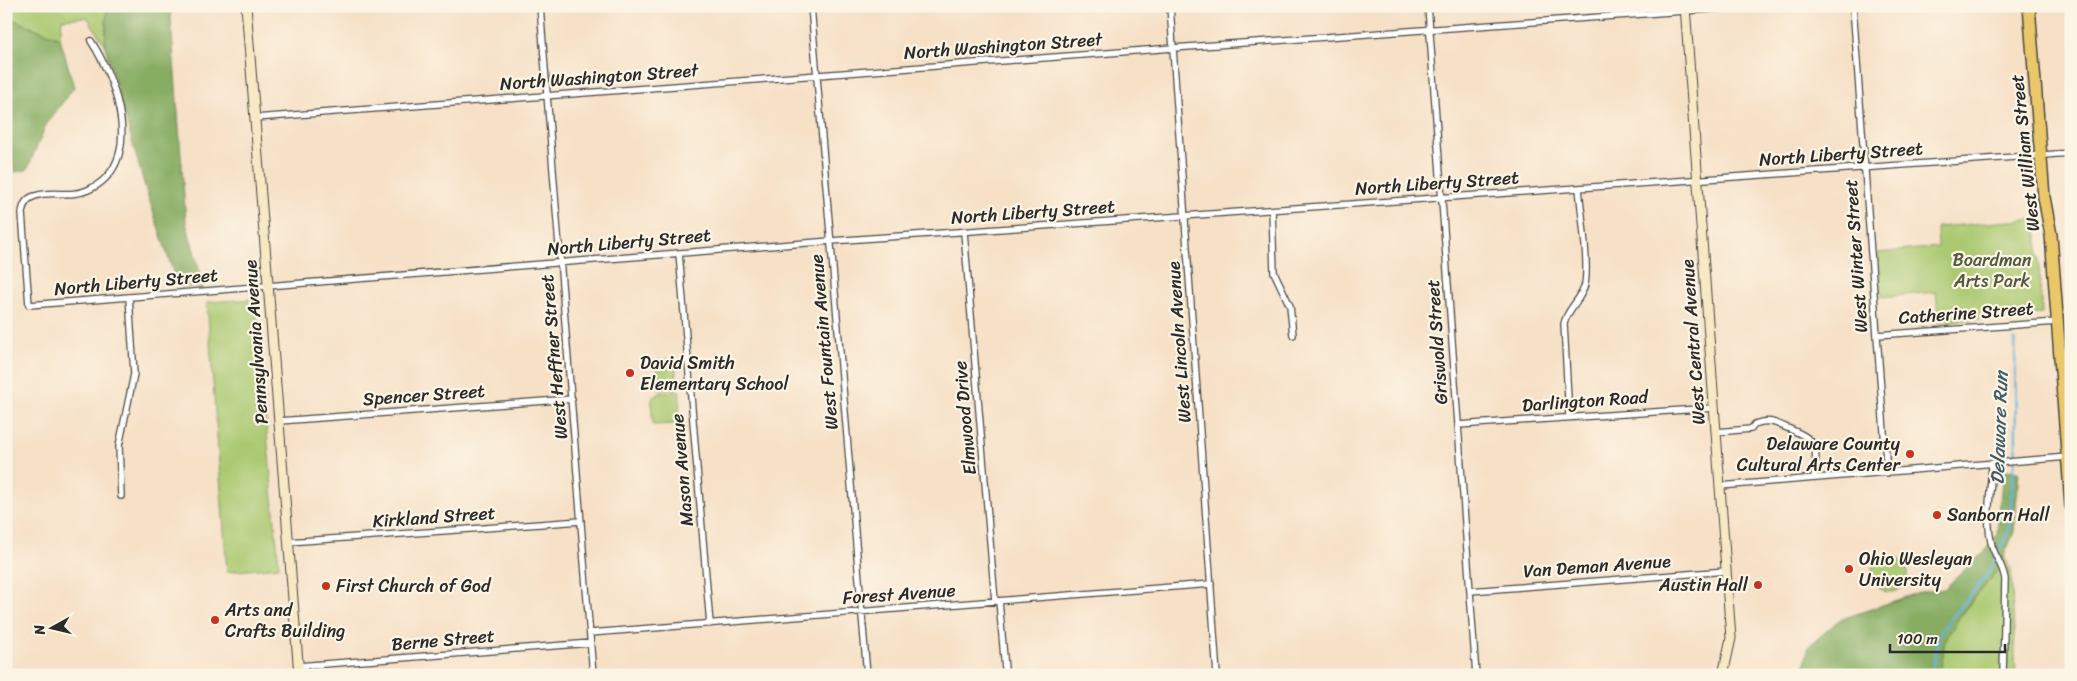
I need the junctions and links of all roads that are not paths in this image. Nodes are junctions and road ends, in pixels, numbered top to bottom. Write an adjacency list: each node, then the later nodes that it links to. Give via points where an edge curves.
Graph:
1 (246, 6): 15 (main road, Pennsylvania Avenue)
2 (540, 6): 14 (street, West Heffner Street)
3 (811, 6): 13 (street, West Fountain Avenue)
4 (1170, 6): 12 (street, West Lincoln Avenue)
5 (1428, 6): 10 (street, Griswold Street)
6 (1753, 6): 9 (street, North Washington Street)
7 (1853, 6): 18 (street, West Winter Street)
8 (2029, 6): 17 (highway, West William Street)
9 (1685, 9): 10 (street, North Washington Street); 19 (main road, West Central Avenue)
10 (1429, 29): 12 (street, North Washington Street); 21 (street, Griswold Street)
11 (91, 41): 29 (street, North Liberty Street, via 116,92 122,123 120,150 108,174 89,190 70,195 36,195 26,202 22,213 29,305)
12 (1173, 48): 13 (street, North Washington Street); 23 (street, West Lincoln Avenue)
13 (817, 75): 14 (street, North Washington Street); 25 (street, West Fountain Avenue)
14 (548, 96): 15 (street, North Washington Street); 27 (street, West Heffner Street)
15 (255, 118): 28 (main road, Pennsylvania Avenue)
16 (2071, 153): 17 (street, North Liberty Street)
17 (2041, 155): 18 (street, North Liberty Street); 30 (highway, West William Street)
18 (1865, 167): 19 (street, North Liberty Street); 32 (street, West Winter Street)
19 (1698, 180): 20 (street, North Liberty Street); 34 (main road, West Central Avenue)
20 (1579, 188): 21 (street, North Liberty Street); 35 (street, via 1586,277 1582,292 1568,310 1564,324)
21 (1442, 198): 22 (street, North Liberty Street); 37 (street, Griswold Street)
22 (1272, 210): 23 (street, North Liberty Street); 31 (street, via 1274,272 1290,306)
23 (1185, 216): 24 (street, North Liberty Street); 49 (street, West Lincoln Avenue)
24 (964, 232): 25 (street, North Liberty Street); 51 (street, Elmwood Drive)
25 (831, 241): 26 (street, North Liberty Street); 52 (street, West Fountain Avenue)
26 (679, 253): 27 (street, North Liberty Street); 53 (street, Mason Avenue)
27 (561, 263): 28 (street, North Liberty Street); 33 (street, West Heffner Street)
28 (268, 286): 29 (street, North Liberty Street); 36 (main road, Pennsylvania Avenue)
29 (129, 297): 44 (street, via 134,374 119,446)
30 (2057, 322): 32 (street, Catherine Street); 39 (highway, West William Street)
31 (1293, 335)
32 (1877, 335): 41 (street, West Winter Street)
33 (572, 399): 36 (street, Spencer Street); 46 (street, West Heffner Street)
34 (1714, 408): 35 (street, Darlington Road); 38 (main road, West Central Avenue)
35 (1569, 418): 37 (street, Darlington Road)
36 (279, 421): 47 (main road, Pennsylvania Avenue)
37 (1458, 425): 50 (street, Griswold Street)
38 (1716, 432): 42 (street, via 1751,429 1755,424 1769,420 1804,434 1814,447); 43 (main road, West Central Avenue)
39 (2067, 457): 40 (street); 45 (highway, West William Street)
40 (1992, 464): 41 (street); 63 (street, via 1992,546 2005,579)
41 (1887, 473): 42 (street)
42 (1814, 478): 43 (street)
43 (1720, 486): 48 (main road, West Central Avenue)
44 (121, 496)
45 (2071, 506)
46 (581, 521): 47 (street, Kirkland Street); 54 (street, West Heffner Street)
47 (288, 542): 57 (main road, Pennsylvania Avenue)
48 (1726, 571): 50 (street, Van Deman Avenue); 62 (main road, West Central Avenue, via 1731,638)
49 (1211, 584): 51 (street, Forest Avenue); 60 (street, West Lincoln Avenue)
50 (1470, 591): 61 (street, Griswold Street)
51 (997, 601): 52 (street, Forest Avenue); 56 (street, Elmwood Drive)
52 (861, 611): 53 (street, Forest Avenue); 59 (street, West Fountain Avenue)
53 (710, 624): 54 (street, Forest Avenue)
54 (590, 633): 55 (street, West Heffner Street)
55 (591, 643): 57 (street, Berne Street); 58 (street, West Heffner Street)
56 (1005, 668)
57 (298, 671)
58 (593, 675)
59 (867, 675)
60 (1217, 675)
61 (1476, 675)
62 (1723, 675)
63 (2003, 675)

